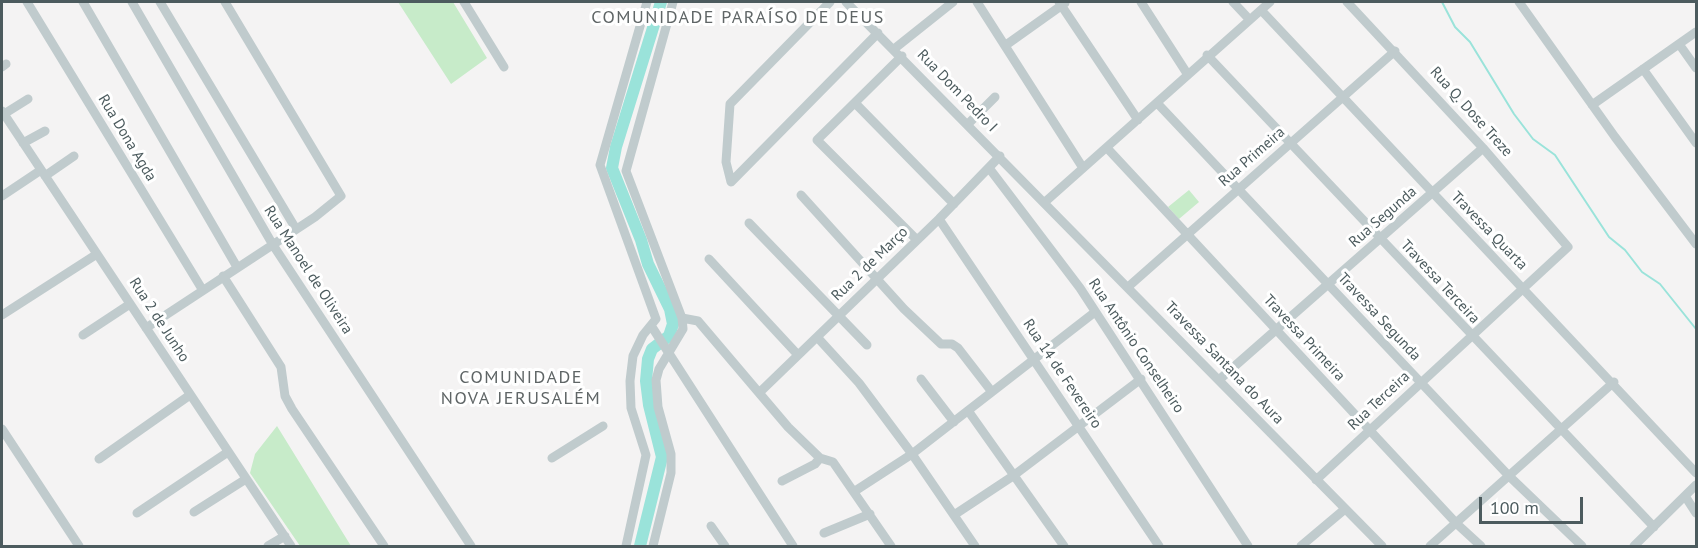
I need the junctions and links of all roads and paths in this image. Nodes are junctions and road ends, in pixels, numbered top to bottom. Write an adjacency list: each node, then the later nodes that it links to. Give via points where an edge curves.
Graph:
1 (27, 2): 75 (street, Rua Dona Agda)
2 (83, 2): 69 (street)
3 (132, 2): 64 (street, Rua Manoel de Oliveira)
4 (160, 2): 60 (street)
5 (225, 2): 60 (street, via 340,195)
6 (464, 2): 28 (street)
7 (647, 2): 136 (street, via 600,165 656,319 633,356 631,408 646,455)
8 (673, 2): 80 (street, via 626,171)
9 (830, 2): 22 (street, via 730,104 726,162 733,182)
10 (846, 2): 22 (street, Rua Dom Pedro I)
11 (953, 2): 26 (street)
12 (977, 2): 24 (street)
13 (1141, 2): 31 (street)
14 (1233, 2): 20 (street)
15 (1270, 2): 19 (street)
16 (1347, 2): 25 (street, Rua Q. Dose Treze)
17 (1518, 2): 37 (street)
18 (1062, 3): 24 (street); 39 (street)
19 (1261, 10): 20 (street); 33 (street, Travessa Quarta)
20 (1249, 19): 27 (street)
21 (1696, 32): 23 (street)
22 (878, 33): 26 (street, Rua Dom Pedro I)
23 (1679, 44): 29 (street); 30 (street)
24 (1006, 45): 50 (street)
25 (1395, 51): 33 (street, Rua Primeira); 46 (street, Rua Q. Dose Treze)
26 (898, 52): 35 (street); 40 (street, Rua Dom Pedro I)
27 (1207, 55): 31 (street); 43 (street, Travessa Terceira)
28 (504, 67)
29 (1696, 68)
30 (1643, 69): 37 (street); 44 (street)
31 (1188, 75): 36 (street)
32 (995, 97): 40 (street)
33 (1343, 97): 43 (street, Rua Primeira); 53 (street, Travessa Quarta)
34 (28, 99): 38 (street)
35 (855, 102): 57 (street); 62 (street, via 817,140)
36 (1158, 104): 39 (street); 52 (street, Travessa Segunda)
37 (1592, 105): 65 (street)
38 (3, 112): 42 (street, Rua 2 de Junho)
39 (1138, 120): 45 (street)
40 (968, 124): 48 (street, Rua Dom Pedro I)
41 (45, 131): 42 (street)
42 (23, 143): 51 (street, Rua 2 de Junho)
43 (1291, 143): 52 (street, Rua Primeira); 63 (street, Travessa Terceira)
44 (1696, 143)
45 (1107, 148): 50 (street); 61 (street, Travessa Primeira)
46 (1483, 148): 53 (street, Rua Segunda); 66 (street, Rua Q. Dose Treze)
47 (74, 156): 51 (street)
48 (1000, 156): 49 (street, Rua 2 de Março); 56 (street, Rua Dom Pedro I)
49 (988, 168): 57 (street, Rua 2 de Março); 77 (street, Rua Antônio Conselheiro)
50 (1083, 168): 56 (street)
51 (43, 173): 55 (street); 67 (street, Rua 2 de Junho)
52 (1239, 188): 61 (street, Rua Primeira); 72 (street, Travessa Segunda)
53 (1433, 193): 63 (street, Rua Segunda); 74 (street, Travessa Quarta)
54 (801, 195): 71 (street)
55 (2, 196)
56 (1045, 202): 73 (street, Travessa Santana do Aura)
57 (954, 204): 58 (street, Rua 2 de Março)
58 (939, 219): 62 (street, Rua 2 de Março); 90 (street, Rua 14 de Fevereiro)
59 (748, 223): 79 (street)
60 (296, 229): 64 (street)
61 (1187, 234): 73 (street, Rua Primeira); 83 (street, Travessa Primeira)
62 (917, 240): 71 (street, Rua 2 de Março)
63 (1380, 240): 72 (street, Rua Segunda); 85 (street, Travessa Terceira)
64 (273, 244): 69 (street); 135 (street, Rua Manoel de Oliveira)
65 (1696, 244)
66 (1568, 247): 74 (street, Rua Terceira)
67 (97, 254): 76 (street, Rua 2 de Junho); 78 (street)
68 (709, 259): 89 (street)
69 (237, 267): 70 (street)
70 (223, 276): 75 (street); 134 (street, via 281,367 291,409)
71 (874, 279): 79 (street, Rua 2 de Março); 97 (street, via 941,344 957,348)
72 (1329, 284): 83 (street, Rua Segunda); 95 (street, Travessa Segunda)
73 (1128, 287): 93 (street, Travessa Santana do Aura)
74 (1523, 288): 85 (street, Rua Terceira); 94 (street, Travessa Quarta)
75 (202, 289): 82 (street)
76 (130, 304): 82 (street, Rua 2 de Junho); 84 (street)
77 (1095, 312): 90 (street); 92 (street, Rua Antônio Conselheiro)
78 (2, 315)
79 (837, 316): 86 (street, Rua 2 de Março); 87 (street)
80 (682, 318): 88 (street, via 683,329); 96 (street, via 698,321)
81 (652, 327): 88 (street)
82 (146, 328): 98 (street, Rua 2 de Junho)
83 (1277, 331): 93 (street, Rua Segunda); 105 (street, Travessa Primeira)
84 (83, 335)
85 (1471, 336): 95 (street, Rua Terceira); 104 (street, Travessa Terceira)
86 (817, 337): 89 (street, Rua 2 de Março); 107 (street, via 859,383)
87 (867, 345)
88 (666, 350): 137 (street, via 656,392 671,454 671,473); 139 (street)
89 (798, 355): 96 (street, Rua 2 de Março)
90 (1034, 361): 97 (street); 102 (street, Rua 14 de Fevereiro)
91 (921, 379): 100 (street)
92 (1140, 379): 102 (street); 144 (street, Rua Antônio Conselheiro)
93 (1220, 379): 115 (street, Travessa Santana do Aura)
94 (1614, 382): 104 (street); 111 (street, Travessa Quarta)
95 (1420, 383): 105 (street, Rua Terceira); 113 (street, Travessa Segunda)
96 (760, 392): 109 (street)
97 (992, 393): 99 (street)
98 (190, 395): 106 (street, Rua 2 de Junho); 110 (street)
99 (969, 412): 100 (street); 112 (street)
100 (954, 422): 107 (street)
101 (603, 426): 108 (street)
102 (1079, 426): 112 (street); 143 (street, Rua 14 de Fevereiro)
103 (2, 429): 131 (street)
104 (1562, 429): 113 (street); 128 (street, Travessa Terceira)
105 (1370, 430): 115 (street, Rua Terceira); 126 (street, Travessa Primeira)
106 (228, 452): 114 (street, Rua 2 de Junho); 122 (street)
107 (912, 454): 118 (street); 125 (street)
108 (552, 458)
109 (820, 458): 116 (street); 118 (street, via 833,462)
110 (99, 459)
111 (1696, 473)
112 (1012, 476): 125 (street); 142 (street)
113 (1509, 476): 126 (street); 149 (street, Travessa Segunda)
114 (246, 479): 121 (street); 130 (street, Rua 2 de Junho)
115 (1316, 480): 120 (street, Travessa Santana do Aura)
116 (782, 481)
117 (1696, 485): 119 (street)
118 (855, 491): 124 (street)
119 (1685, 496): 123 (street); 128 (street)
120 (1345, 509): 145 (street); 146 (street, Travessa Santana do Aura)
121 (194, 512)
122 (137, 513)
123 (1696, 513)
124 (870, 514): 129 (street); 140 (street)
125 (954, 515): 141 (street)
126 (1456, 524): 147 (street); 148 (street, Travessa Primeira)
127 (711, 526): 138 (street)
128 (1654, 527): 150 (street)
129 (824, 533)
130 (285, 536): 132 (street); 133 (street, Rua 2 de Junho)
131 (78, 546)
132 (268, 546)
133 (291, 546)
134 (384, 546)
135 (471, 546)
136 (626, 546)
137 (652, 546)
138 (725, 546)
139 (793, 546)
140 (891, 546)
141 (975, 546)
142 (1064, 546)
143 (1159, 546)
144 (1248, 546)
145 (1301, 546)
146 (1382, 546)
147 (1430, 546)
148 (1481, 546)
149 (1582, 546)
150 (1635, 546)

